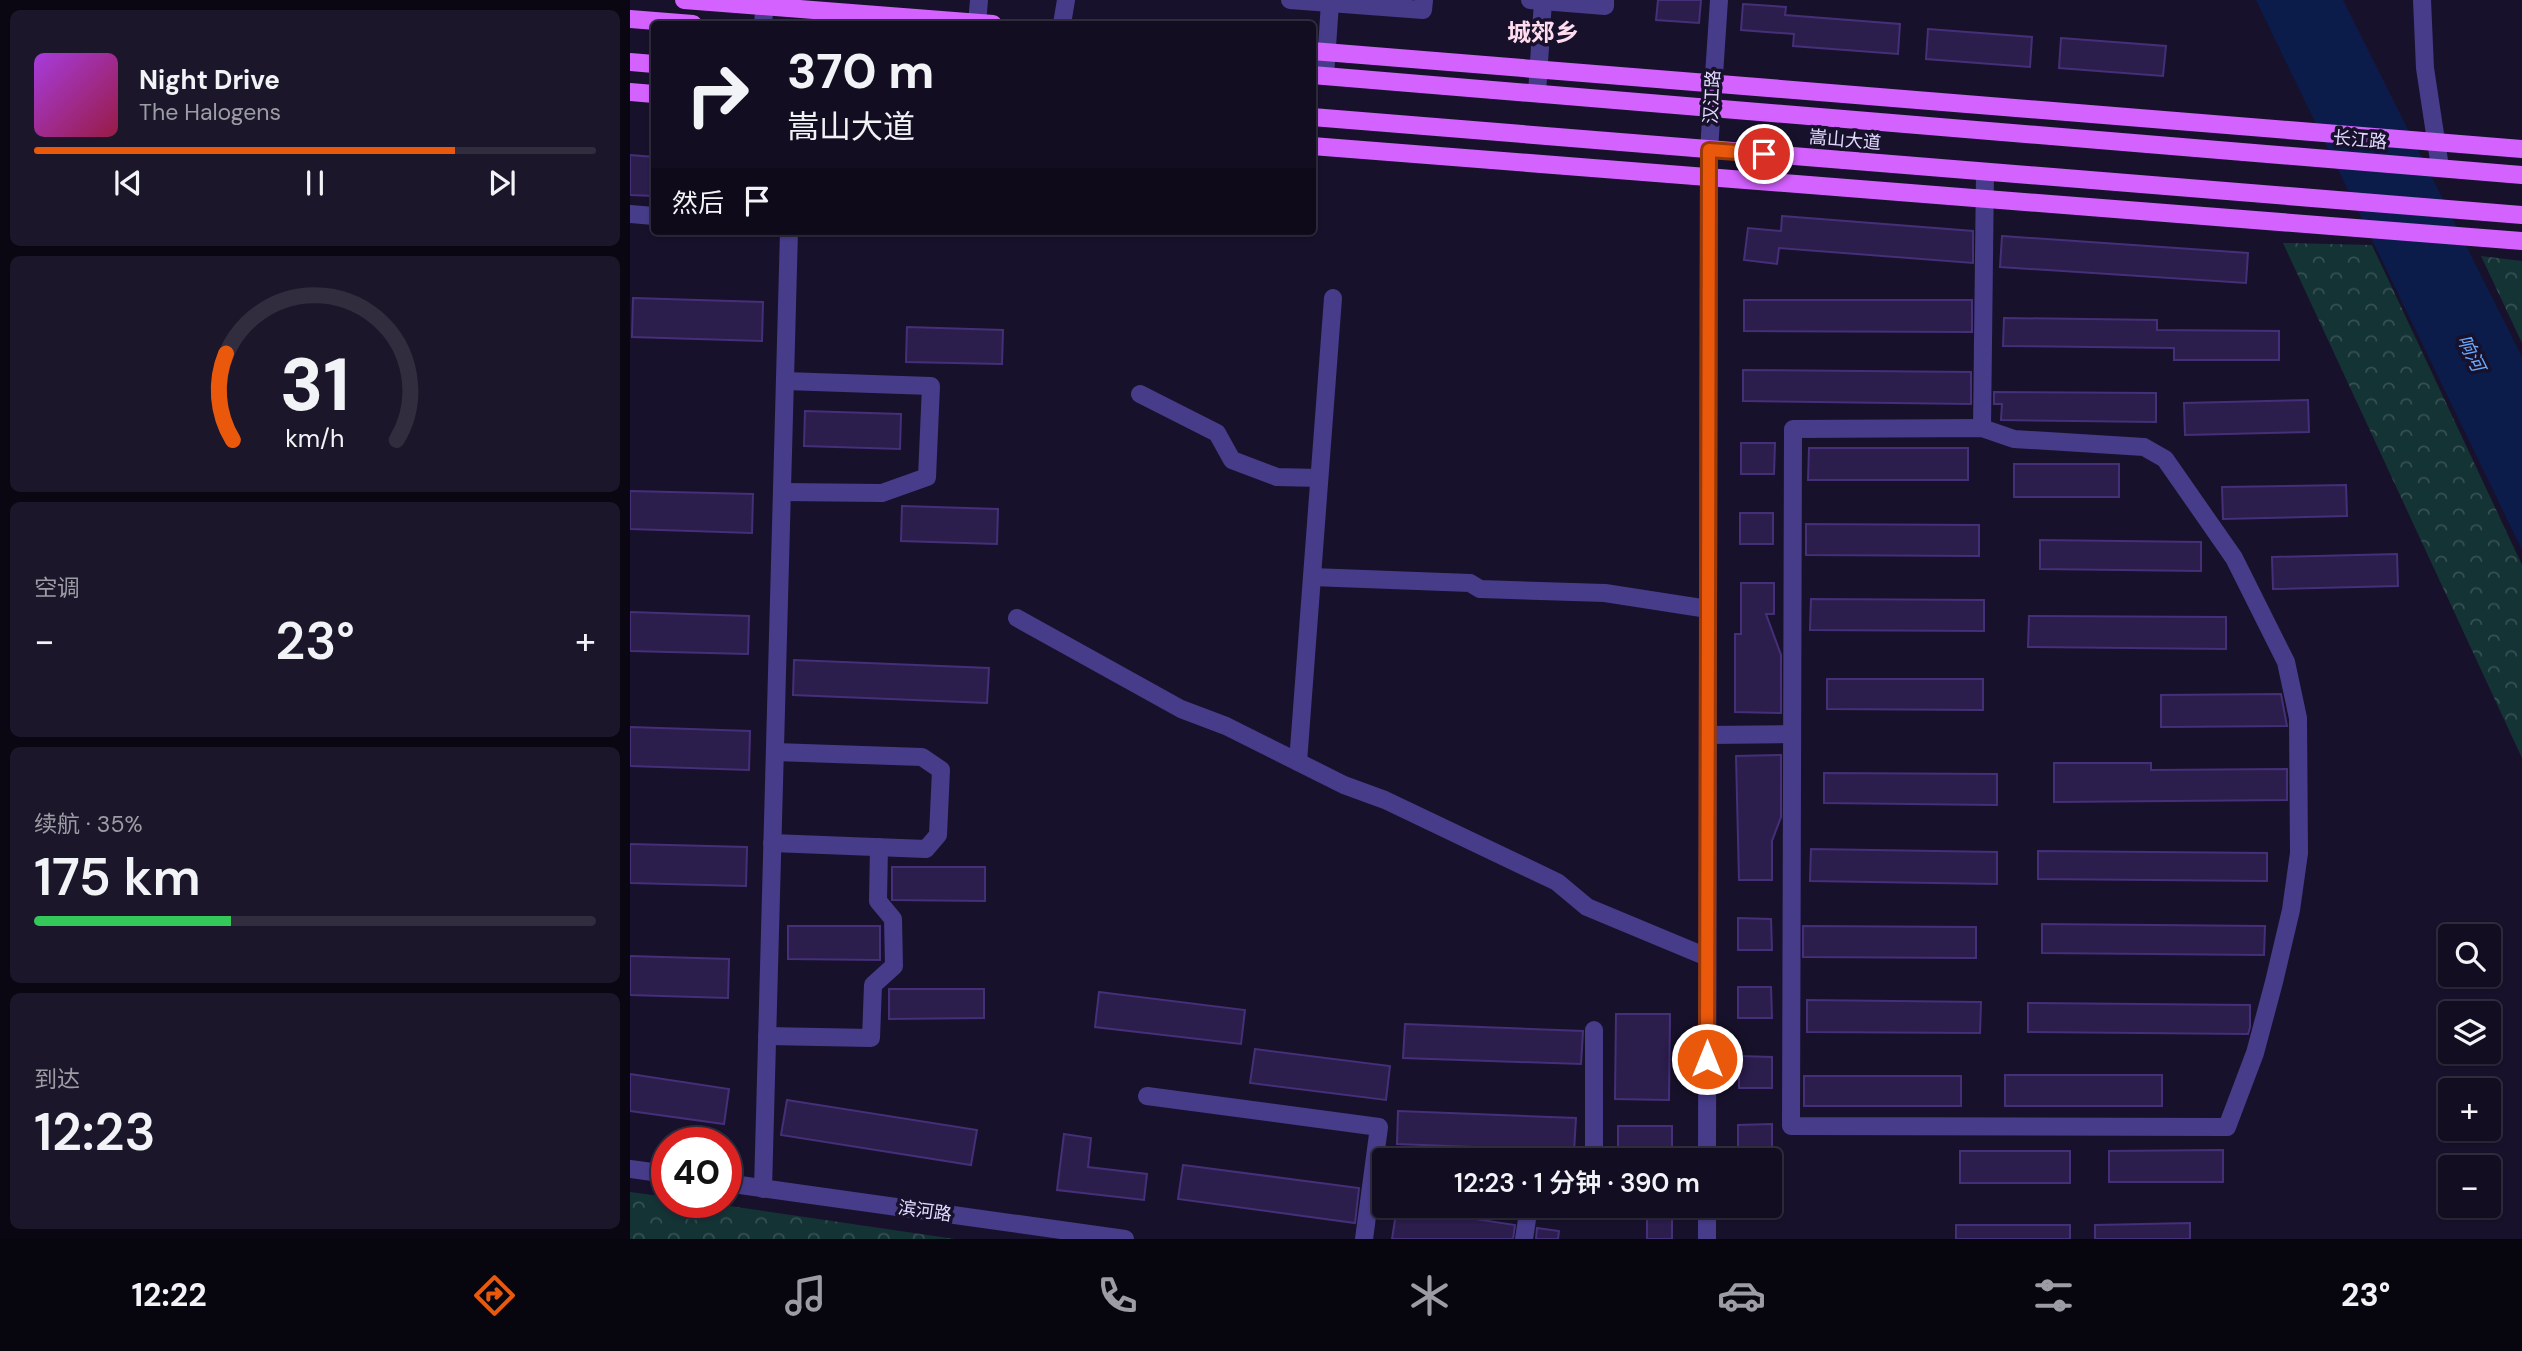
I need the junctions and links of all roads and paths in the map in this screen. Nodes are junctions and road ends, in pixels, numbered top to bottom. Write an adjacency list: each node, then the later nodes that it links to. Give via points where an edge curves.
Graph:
1 (684, 0): 12 (main road)
2 (979, 0): 16 (street)
3 (1066, 0): 17 (street)
4 (1293, 0): 10 (street)
5 (1424, 0): 11 (street, via 1423,10)
6 (1605, 0): 9 (street, via 1605,6)
7 (1719, 0): 23 (street, 汉江路)
8 (2422, 0): 29 (street, via 2425,68)
9 (1536, 1): 21 (street)
10 (1330, 3): 11 (street); 18 (street)
11 (1370, 3)
12 (764, 10): 15 (main road)
13 (630, 19): 14 (main road)
14 (655, 21)
15 (935, 21)
16 (982, 21)
17 (1062, 21)
18 (1320, 51): 21 (main road); 22 (street)
19 (630, 62): 20 (main road)
20 (651, 64)
21 (1538, 69): 23 (main road); 25 (street)
22 (1319, 76): 25 (main road, 嵩山大道)
23 (1712, 84): 27 (street, 汉江路); 29 (main road)
24 (630, 92): 26 (main road)
25 (1537, 93): 27 (main road, 嵩山大道)
26 (651, 94)
27 (1710, 108): 32 (street, 汉江路); 33 (main road, 嵩山大道)
28 (1316, 117): 32 (main road, 嵩山大道)
29 (2436, 142): 31 (main road); 34 (street)
30 (1316, 146): 37 (main road)
31 (2522, 149)
32 (1709, 150): 35 (main road, 嵩山大道); 37 (street, 汉江路)
33 (2276, 154): 34 (main road, 长江路)
34 (2440, 167): 36 (main road)
35 (1985, 172): 38 (street); 40 (main road, 嵩山大道)
36 (2522, 175)
37 (1709, 177): 38 (main road); 51 (street, 汉江路)
38 (1984, 199): 43 (main road); 47 (street)
39 (630, 214): 41 (street)
40 (2522, 215)
41 (651, 216)
42 (789, 235): 45 (street)
43 (2522, 241)
44 (1333, 298): 48 (street)
45 (785, 381): 49 (street); 49 (street, via 931,386 927,477 882,493)
46 (1140, 394): 48 (street, via 1217,433 1232,460 1277,477)
47 (1982, 428): 53 (street, via 1794,429); 53 (street, via 2014,439 2144,447 2165,459 2234,558 2286,662 2298,718 2299,853 2274,982 2255,1053 2227,1127 1791,1126)
48 (1319, 478): 50 (street)
49 (782, 492): 55 (street)
50 (1312, 577): 51 (street, via 1605,593); 56 (street)
51 (1708, 609): 54 (street, 汉江路)
52 (1017, 618): 56 (street, via 1181,709)
53 (1792, 734): 54 (street)
54 (1708, 735): 59 (street, 汉江路)
55 (775, 752): 57 (street); 58 (street, via 922,757 941,770 938,835 926,849)
56 (1298, 762): 59 (street, via 1557,882 1587,907)
57 (772, 843): 58 (street); 61 (street)
58 (879, 847): 61 (street, via 878,901 893,919 894,966 873,985 871,1038)
59 (1707, 957): 64 (street, 汉江路)
60 (1594, 1030): 63 (street)
61 (767, 1036): 68 (street)
62 (1147, 1096): 72 (street, via 1379,1127)
63 (1594, 1148)
64 (1707, 1148)
65 (630, 1168): 66 (street)
66 (651, 1171)
67 (742, 1186): 68 (street, 滨河路)
68 (763, 1189): 71 (street, 滨河路)
69 (1528, 1218): 73 (street)
70 (1707, 1218): 74 (street)
71 (1125, 1239)
72 (1364, 1239)
73 (1524, 1239)
74 (1707, 1239)

